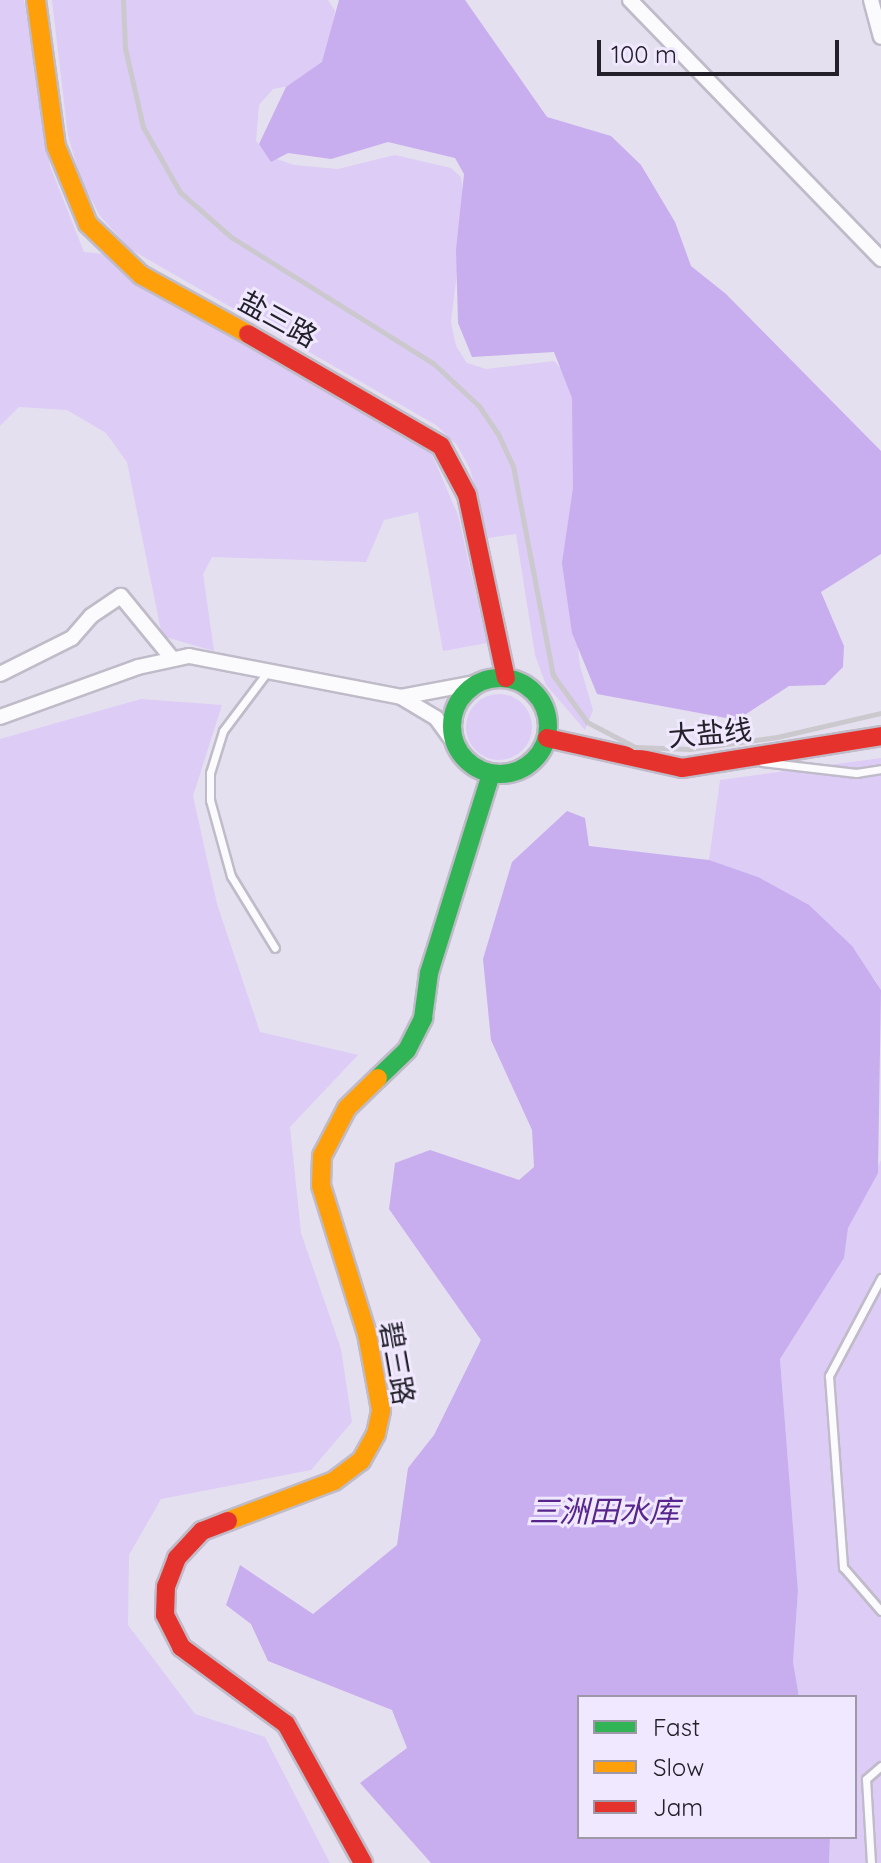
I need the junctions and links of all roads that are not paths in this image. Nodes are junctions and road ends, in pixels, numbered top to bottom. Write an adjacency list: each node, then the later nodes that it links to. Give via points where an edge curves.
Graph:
1 (36, 0): 9 (main road, 盐三路, via 56,146 88,224 141,275 441,446 467,495)
2 (630, 0): 5 (street)
3 (871, 0): 4 (street)
4 (881, 37)
5 (881, 259)
6 (171, 657): 7 (street); 8 (street, via 121,596 91,616 72,638); 12 (street)
7 (270, 669): 11 (street); 19 (lane, via 223,731 210,773 210,800 231,876)
8 (0, 674)
9 (506, 678): 10 (main road); 14 (main road, via 527,686 543,704)
10 (480, 682): 11 (street); 15 (main road, via 454,709)
11 (401, 697): 15 (street, via 436,718)
12 (0, 717)
13 (881, 736): 16 (main road, 大盐线)
14 (547, 738): 16 (main road, 大盐线, via 664,767); 18 (main road, via 526,767)
15 (455, 744): 18 (main road, via 469,764)
16 (744, 760): 17 (lane, via 856,773)
17 (881, 769)
18 (491, 774): 23 (main road, 碧三路, via 429,973 423,1018 407,1050 347,1108 322,1156 321,1185 367,1334 381,1410 376,1434 361,1461 334,1481 202,1531 177,1558 166,1586 165,1615 181,1647 286,1724)
19 (275, 948)
20 (881, 1278): 21 (lane, via 829,1376 843,1567)
21 (881, 1611)
22 (881, 1766): 24 (lane, via 866,1779)
23 (363, 1863)
24 (871, 1863)

